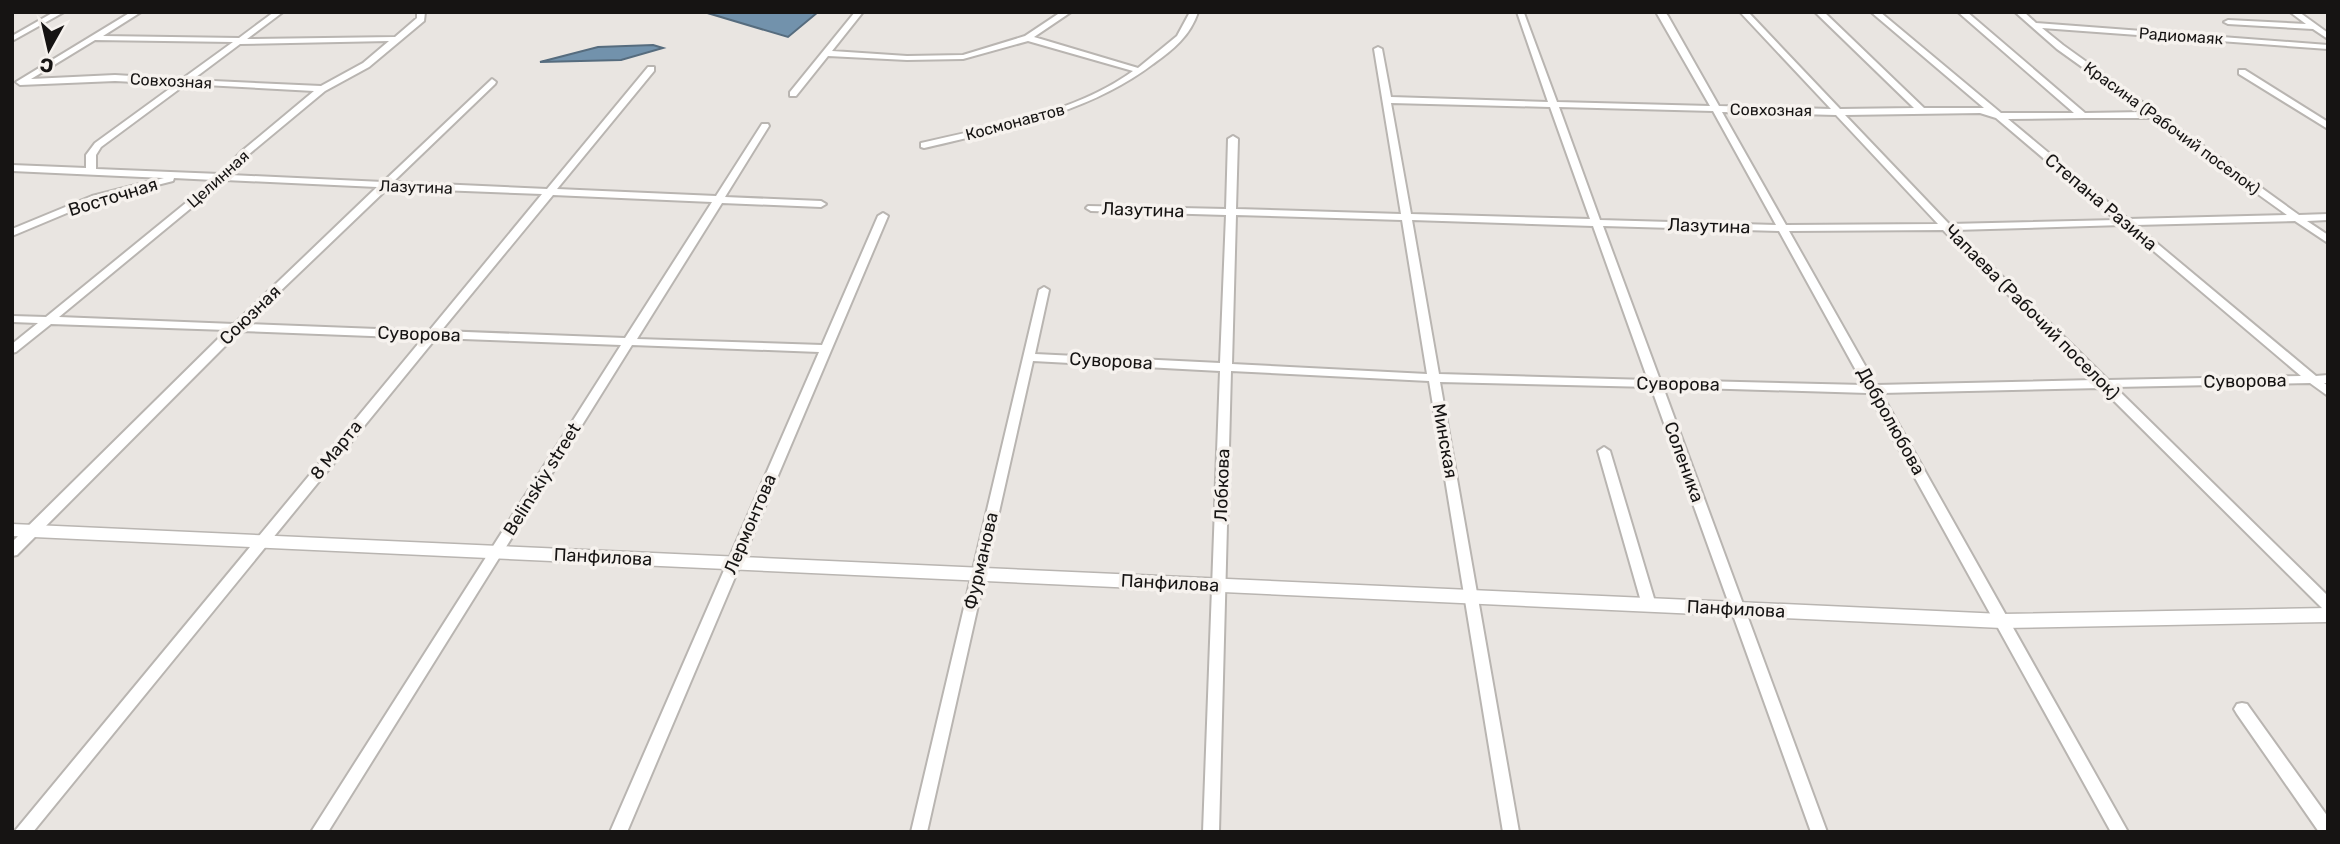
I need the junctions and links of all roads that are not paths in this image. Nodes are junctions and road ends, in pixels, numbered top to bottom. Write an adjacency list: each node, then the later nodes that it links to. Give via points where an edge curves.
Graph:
1 (60, 12): 23 (street)
2 (137, 12): 21 (street)
3 (279, 12): 25 (street, Восточная)
4 (421, 12): 24 (street, Целинная, via 421,19)
5 (859, 12): 28 (street)
6 (1067, 12): 22 (street)
7 (1182, 12): 15 (street, Космонавтов)
8 (1660, 12): 39 (street, Добролюбова)
9 (1744, 12): 41 (street, Чапаева (Рабочий поселок))
10 (1819, 12): 40 (street)
11 (1875, 12): 43 (street, Степана Разина)
12 (1962, 12): 44 (street)
13 (2019, 12): 18 (street, Красина (Рабочий поселок))
14 (2294, 12): 19 (street)
15 (1194, 13): 30 (street, Космонавтов, via 1180,39)
16 (1520, 13): 38 (street, Соленика)
17 (2228, 22): 19 (street)
18 (2034, 25): 26 (street, Радиомаяк); 42 (street, Красина (Рабочий поселок))
19 (2313, 27): 20 (street)
20 (2328, 37)
21 (93, 38): 25 (street); 34 (street)
22 (1028, 38): 28 (street, via 953,58); 30 (street)
23 (12, 39)
24 (394, 39): 25 (street); 35 (street, Целинная, via 366,65)
25 (242, 41): 32 (street, Восточная)
26 (2328, 47)
27 (1378, 49): 37 (street, Минская)
28 (825, 53): 36 (street)
29 (650, 69): 54 (street, 8 Марта)
30 (1141, 71): 48 (street, Космонавтов, via 1116,87 1043,117)
31 (2242, 72): 45 (street)
32 (184, 82): 34 (street, Совхозная, via 115,78); 35 (street, Совхозная); 50 (street, Восточная, via 98,145 91,155)
33 (492, 82): 53 (street, Союзная)
34 (16, 84)
35 (321, 89): 52 (street, Целинная)
36 (793, 94)
37 (1387, 100): 38 (street, Совхозная); 60 (street, Минская)
38 (1554, 105): 39 (street, Совхозная); 64 (street, Соленика)
39 (1716, 109): 41 (street, Совхозная); 66 (street, Добролюбова)
40 (1921, 110): 41 (street, Совхозная); 43 (street, Совхозная, via 1981,110)
41 (1836, 112): 65 (street, Чапаева (Рабочий поселок))
42 (2154, 115): 44 (street, Совхозная); 62 (street, Красина (Рабочий поселок))
43 (1999, 116): 44 (street, Совхозная); 63 (street, Степана Разина)
44 (2082, 116)
45 (2326, 124)
46 (765, 126): 55 (street, Belinskiy street)
47 (1233, 139): 58 (street, Лобкова)
48 (924, 145)
49 (12, 168): 50 (street, Лазутина)
50 (91, 171): 51 (street, Лазутина)
51 (175, 177): 52 (street, Лазутина); 67 (street, Восточная, via 95,198)
52 (221, 179): 53 (street, Лазутина); 71 (street, Целинная)
53 (383, 186): 54 (street, Лазутина); 72 (street, Союзная)
54 (549, 192): 55 (street, Лазутина); 73 (street, 8 Марта)
55 (718, 199): 56 (street, Лазутина); 74 (street, Belinskiy street)
56 (821, 204)
57 (1091, 208): 58 (street, Лазутина)
58 (1231, 212): 60 (street, Лазутина); 78 (street, Лобкова)
59 (883, 216): 76 (street, Лермонтова)
60 (1407, 217): 64 (street, Лазутина); 79 (street, Минская)
61 (2328, 217): 62 (street, Лазутина)
62 (2297, 218): 63 (street, Лазутина); 68 (street, Красина (Рабочий поселок))
63 (2125, 222): 65 (street, Лазутина); 80 (street, Степана Разина)
64 (1597, 223): 66 (street, Лазутина); 82 (street, Соленика)
65 (1946, 227): 66 (street, Лазутина); 83 (street, Чапаева (Рабочий поселок))
66 (1783, 228): 84 (street, Добролюбова)
67 (12, 233)
68 (2328, 240)
69 (1044, 290): 77 (street, Фурманова)
70 (12, 319): 71 (street, Суворова)
71 (48, 320): 72 (street, Суворова); 75 (street, Целинная)
72 (237, 327): 73 (street, Суворова); 88 (street, Союзная)
73 (431, 335): 74 (street, Суворова); 89 (street, 8 Марта)
74 (628, 342): 76 (street, Суворова); 91 (street, Belinskiy street)
75 (12, 349)
76 (825, 349): 92 (street, Лермонтова)
77 (1028, 357): 78 (street, Суворова); 93 (street, Фурманова)
78 (1226, 367): 79 (street, Суворова); 94 (street, Лобкова)
79 (1434, 378): 82 (street, Суворова); 95 (street, Минская)
80 (2313, 379): 81 (street, Суворова); 83 (street, Суворова); 85 (street, Степана Разина)
81 (2328, 379)
82 (1655, 383): 84 (street, Суворова); 98 (street, Соленика)
83 (2104, 384): 84 (street, Суворова); 97 (street, Чапаева (Рабочий поселок))
84 (1872, 389): 100 (street, Добролюбова)
85 (2328, 392)
86 (1604, 451): 96 (street)
87 (12, 530): 88 (street, Панфилова)
88 (33, 531): 89 (street, Панфилова); 90 (street, Союзная)
89 (261, 541): 91 (street, Панфилова); 103 (street, 8 Марта)
90 (12, 551)
91 (495, 552): 92 (street, Панфилова); 104 (street, Belinskiy street)
92 (734, 563): 93 (street, Панфилова); 105 (street, Лермонтова)
93 (978, 574): 94 (street, Панфилова); 106 (street, Фурманова)
94 (1219, 585): 95 (street, Панфилова); 107 (street, Лобкова)
95 (1471, 597): 96 (street, Панфилова); 108 (street, Минская)
96 (1649, 605): 98 (street, Панфилова)
97 (2328, 605)
98 (1738, 609): 100 (street, Панфилова); 109 (street, Соленика)
99 (2328, 615): 100 (street, Панфилова)
100 (2002, 621): 110 (street, Добролюбова)
101 (2242, 709): 102 (street)
102 (2328, 831)
103 (22, 832)
104 (318, 832)
105 (618, 832)
106 (919, 832)
107 (1211, 832)
108 (1511, 832)
109 (1819, 832)
110 (2120, 832)

